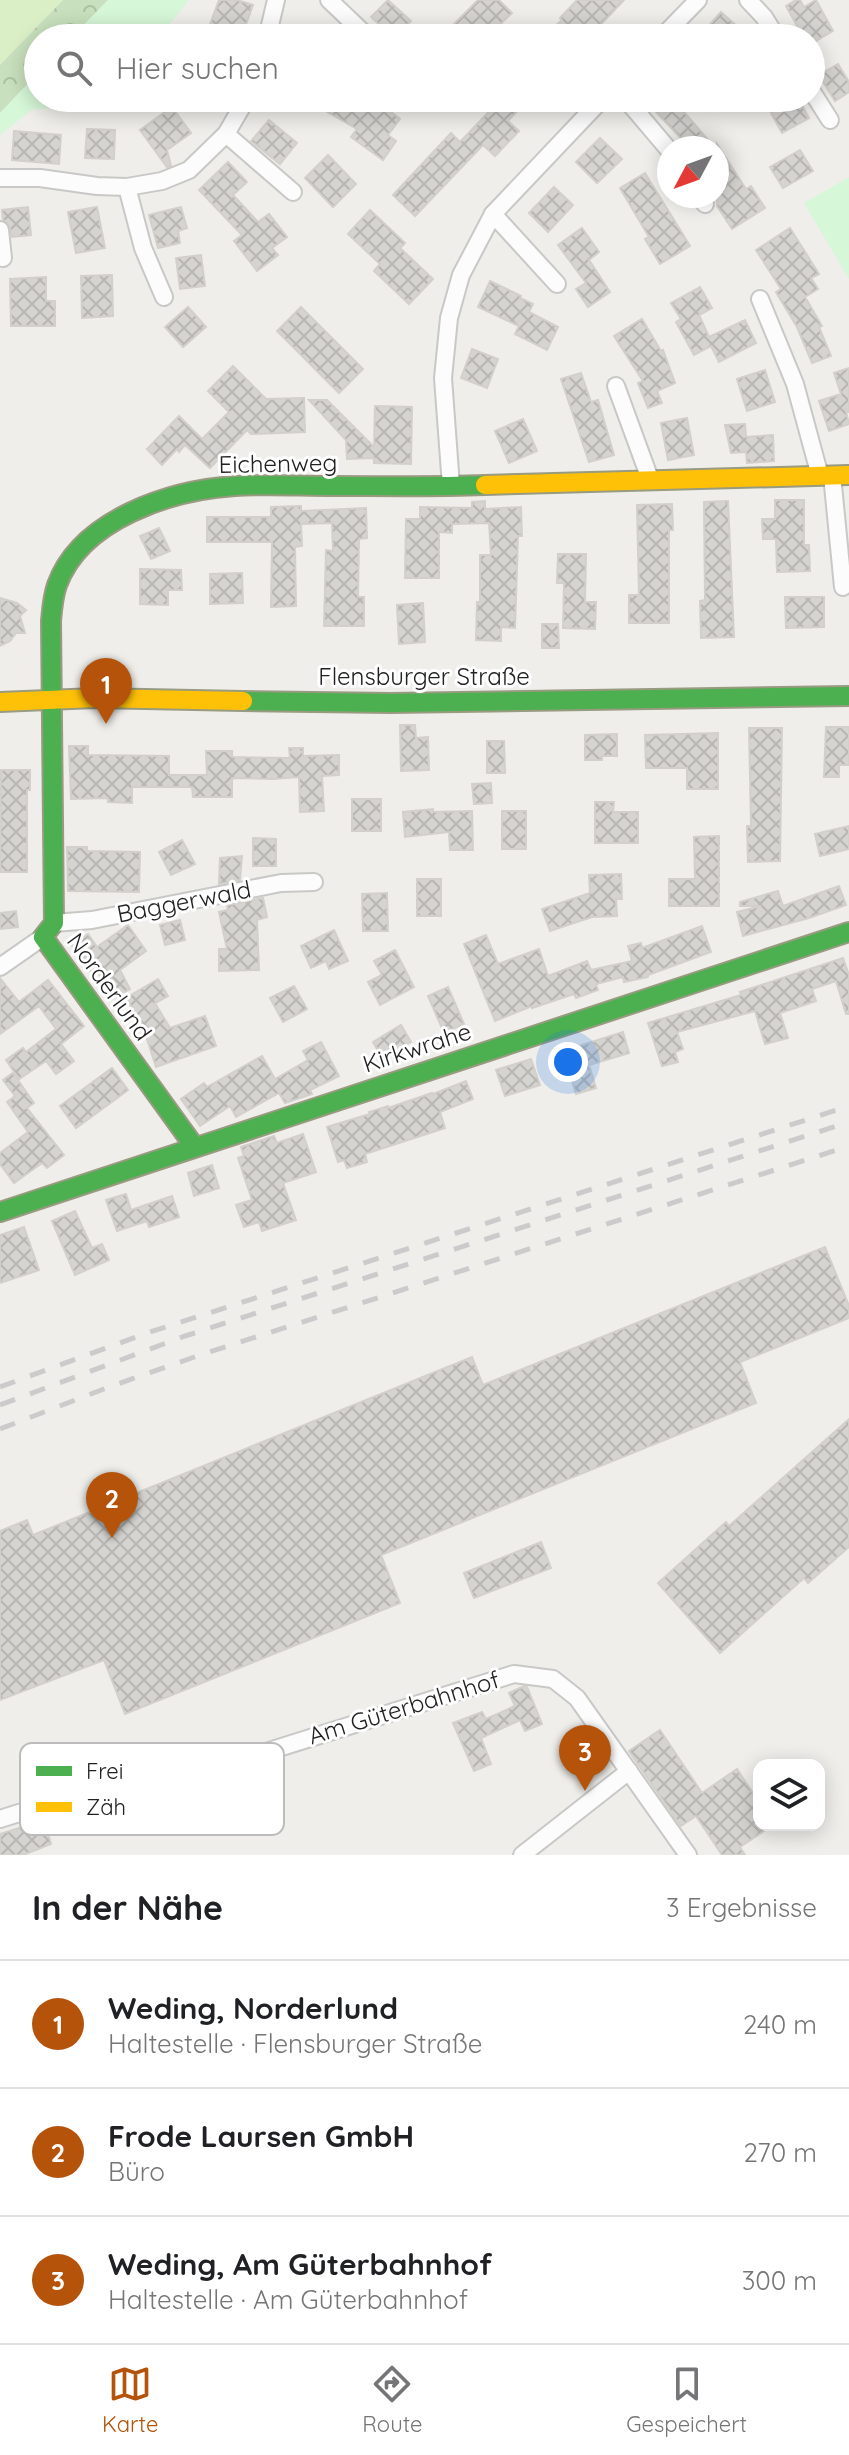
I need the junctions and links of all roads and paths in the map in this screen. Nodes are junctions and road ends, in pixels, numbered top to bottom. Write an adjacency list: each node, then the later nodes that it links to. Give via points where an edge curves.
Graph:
1 (276, 0): 5 (street)
2 (329, 0): 6 (street)
3 (698, 0): 7 (street)
4 (748, 0): 8 (street)
5 (270, 24)
6 (354, 24)
7 (675, 24)
8 (768, 24)
9 (239, 112): 14 (street)
10 (590, 112): 19 (street)
11 (637, 112): 15 (street)
12 (825, 112): 13 (street)
13 (830, 120)
14 (226, 134): 17 (street, via 189,170); 18 (street)
15 (657, 136)
16 (0, 178): 17 (street)
17 (127, 187): 23 (street, via 143,248)
18 (293, 192)
19 (493, 214): 22 (street); 28 (street, via 461,275 449,318 443,378)
20 (0, 230): 21 (street)
21 (3, 258)
22 (557, 284)
23 (164, 297)
24 (760, 299): 26 (street)
25 (616, 386): 27 (street)
26 (834, 475): 27 (street, Eichenweg); 29 (street)
27 (650, 479): 28 (street, Eichenweg)
28 (451, 486): 31 (street, Eichenweg, via 234,486 198,491 125,515 100,529 77,552 56,589 51,621)
29 (843, 587)
30 (849, 696): 31 (street, Flensburger Straße, via 391,703)
31 (53, 698): 32 (street, Flensburger Straße); 34 (street, Norderlund)
32 (0, 702)
33 (314, 882): 34 (street, Baggerwald, via 281,883)
34 (48, 930): 36 (street); 37 (street, Norderlund)
35 (849, 932): 37 (street, Kirkwrahe)
36 (0, 967)
37 (194, 1146): 38 (street, Kirkwrahe)
38 (0, 1212)
39 (284, 1746): 40 (street, Am Güterbahnhof, via 514,1674 553,1679 577,1698)
40 (629, 1771): 43 (street); 44 (street, Am Güterbahnhof)
41 (20, 1813): 42 (street, Am Güterbahnhof)
42 (0, 1819)
43 (522, 1855)
44 (688, 1855)

